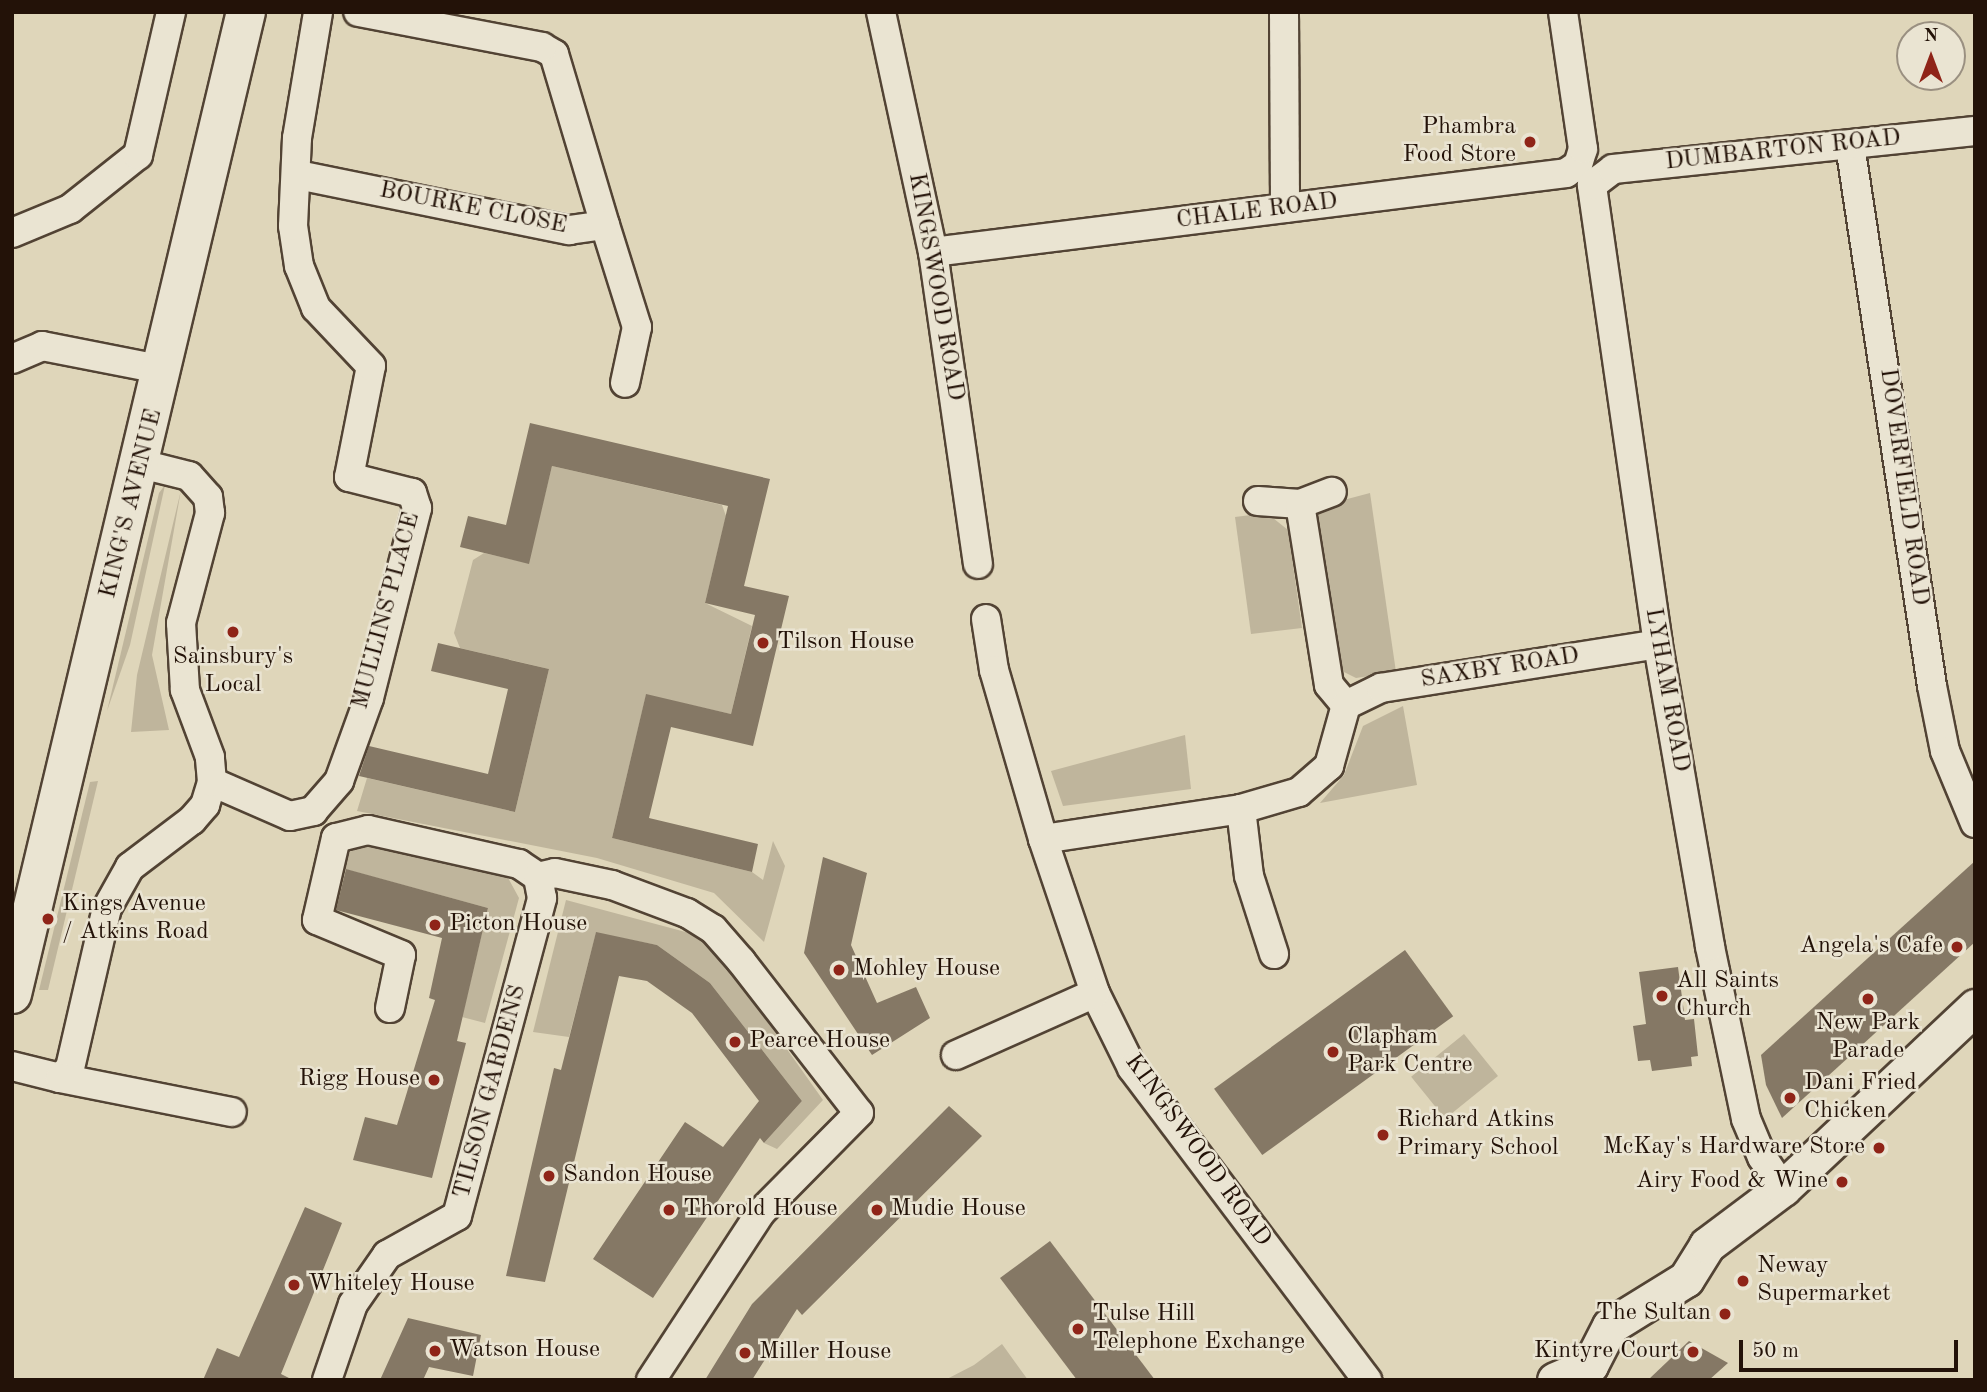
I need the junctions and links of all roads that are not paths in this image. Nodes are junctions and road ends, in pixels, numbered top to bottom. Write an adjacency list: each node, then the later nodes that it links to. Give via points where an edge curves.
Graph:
1 (171, 12): 14 (street, via 138,155 70,209)
2 (246, 12): 17 (main road, KING'S AVENUE)
3 (318, 12): 11 (street, via 297,138)
4 (358, 12): 13 (street, BOURKE CLOSE, via 542,47 554,54)
5 (881, 12): 15 (street, KINGSWOOD ROAD)
6 (1284, 12): 12 (street)
7 (1563, 12): 10 (street, LYHAM ROAD)
8 (1975, 131): 9 (street, DUMBARTON ROAD)
9 (1850, 145): 10 (street, DUMBARTON ROAD); 29 (street, DOVERFIELD ROAD, via 1932,686 1945,751)
10 (1586, 172): 12 (street, CHALE ROAD); 25 (street, LYHAM ROAD)
11 (298, 175): 13 (street, BOURKE CLOSE, via 569,230); 27 (street, MULLINS PLACE, via 293,213 299,266 316,308 371,366 349,477 412,493 417,508 369,698 339,781 313,811 290,816)
12 (1286, 208): 15 (street, CHALE ROAD)
13 (605, 225): 18 (street, via 637,327)
14 (12, 233)
15 (933, 252): 23 (street, KINGSWOOD ROAD)
16 (12, 359): 17 (street, via 42,346)
17 (164, 370): 19 (main road, KING'S AVENUE)
18 (625, 383)
19 (141, 464): 27 (street, via 189,475 208,497 205,534 181,623 185,690 210,757); 34 (main road, KING'S AVENUE)
20 (1332, 492): 22 (street)
21 (1258, 501): 22 (street)
22 (1300, 504): 26 (street, via 1329,685)
23 (978, 564)
24 (986, 619): 30 (street, KINGSWOOD ROAD, via 994,670)
25 (1658, 644): 26 (street, SAXBY ROAD, via 1381,688); 41 (street, LYHAM ROAD, via 1746,1119 1762,1157)
26 (1346, 705): 28 (street, via 1329,766 1313,783)
27 (212, 782): 39 (street, via 199,813 130,867 107,908 70,1068)
28 (1241, 809): 30 (street); 32 (street, via 1249,876)
29 (1975, 823)
30 (1043, 839): 33 (street, KINGSWOOD ROAD)
31 (538, 877): 36 (street, via 519,864 368,830 336,838 317,920 401,955); 42 (street, TILSON GARDENS, via 542,898 457,1216 387,1255 354,1304); 43 (street, via 555,873 612,885 687,913 713,929 859,1113 761,1212)
32 (1274, 954)
33 (1095, 993): 37 (street); 44 (street, KINGSWOOD ROAD, via 1132,1068)
34 (12, 994)
35 (1975, 1007): 41 (street)
36 (390, 1008)
37 (956, 1055)
38 (12, 1066): 39 (street)
39 (60, 1078): 40 (street)
40 (232, 1112)
41 (1783, 1188): 45 (street, via 1707,1245 1686,1279 1610,1326 1590,1365)
42 (327, 1380)
43 (651, 1380)
44 (1367, 1380)
45 (1555, 1380)

